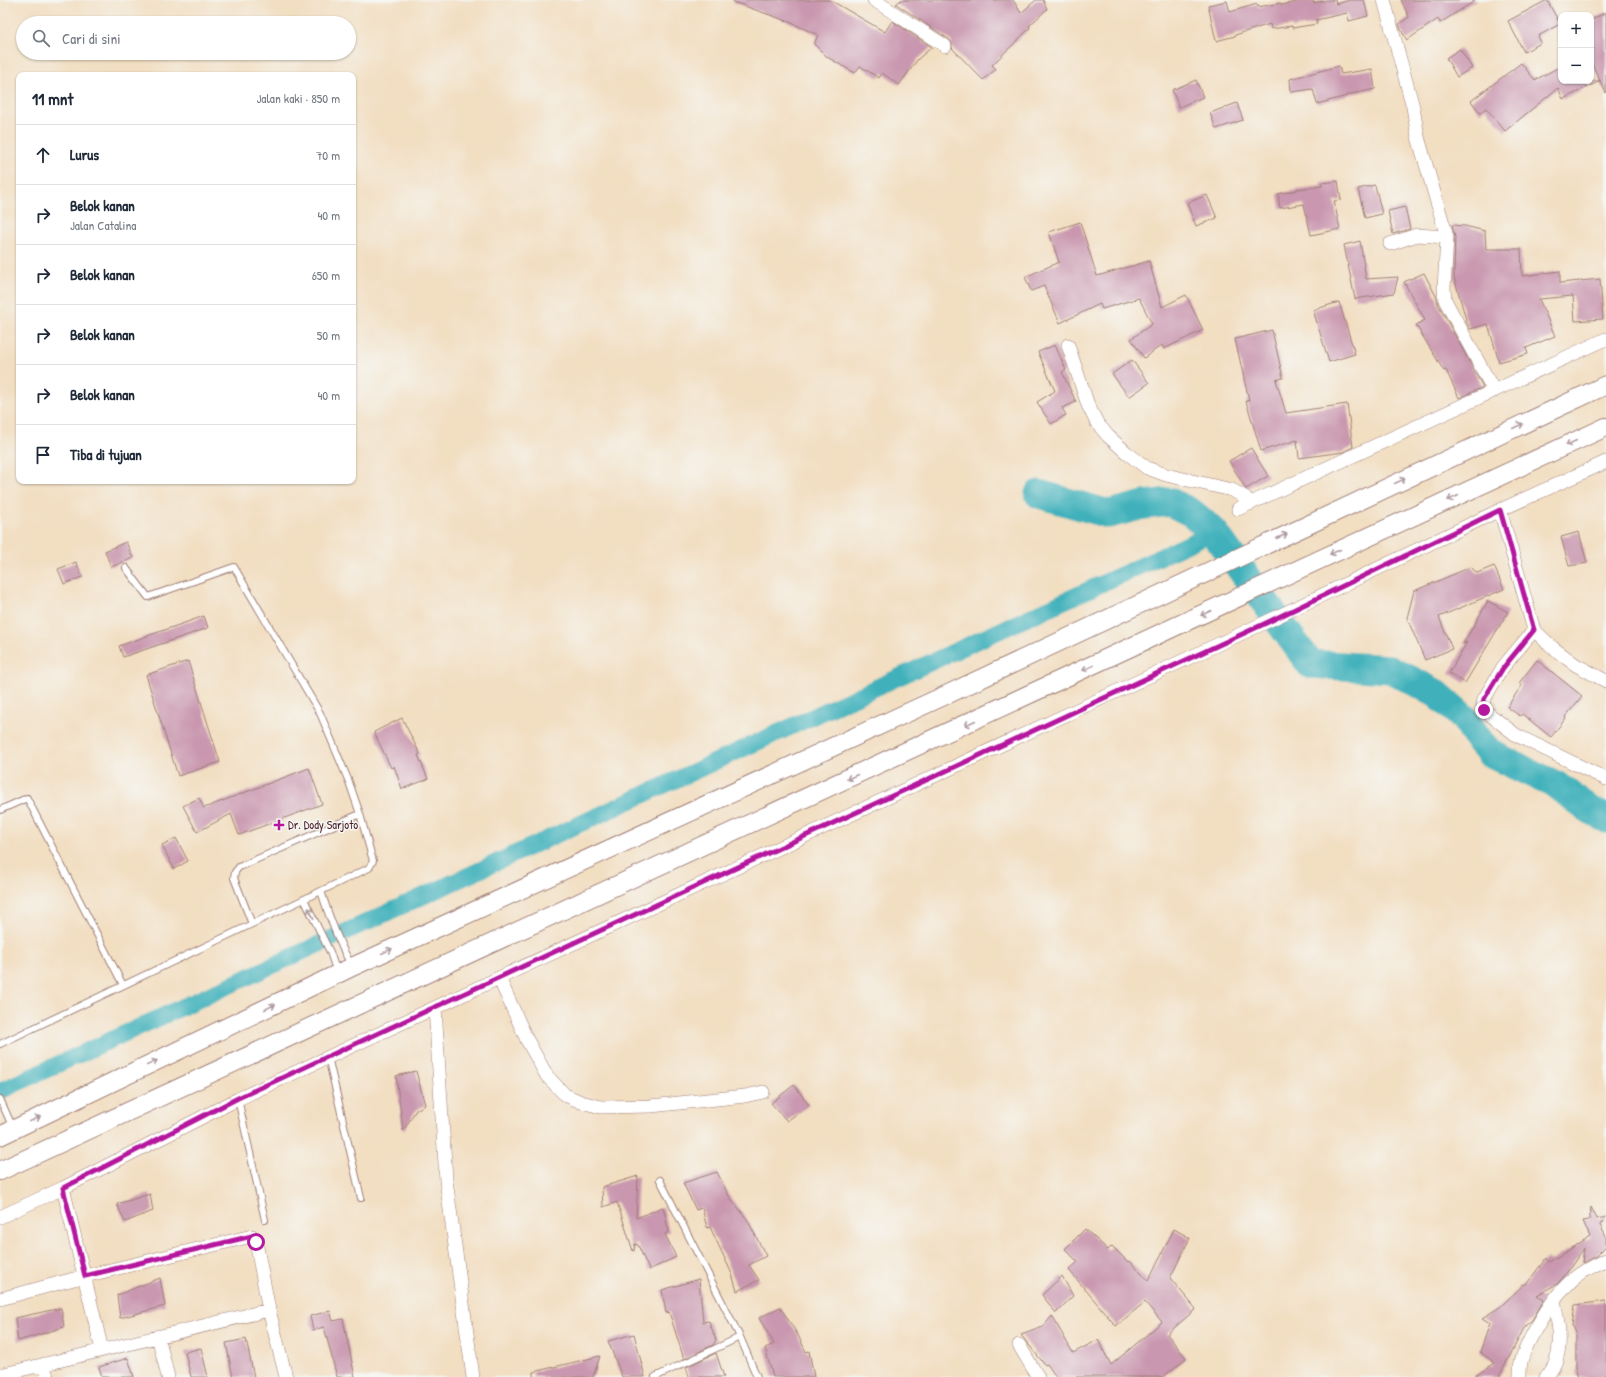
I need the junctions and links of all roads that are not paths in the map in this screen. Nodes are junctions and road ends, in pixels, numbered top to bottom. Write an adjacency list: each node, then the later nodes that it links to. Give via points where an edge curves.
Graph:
1 (874, 0): 3 (street)
2 (1381, 2): 4 (street, via 1413,107 1418,137)
3 (944, 46)
4 (1447, 237): 5 (street, via 1417,235); 9 (street, via 1444,300)
5 (1390, 244)
6 (1606, 339): 9 (street)
7 (1068, 345): 9 (street, via 1088,405 1097,423 1127,454 1147,468 1166,475 1232,490 1246,498 1244,506)
8 (1606, 385): 22 (main road, one-way to 8, via 946,695)
9 (1494, 391)
10 (1606, 427): 32 (main road, one-way to 32)
11 (1606, 462): 12 (street)
12 (1500, 510): 14 (street); 23 (street, via 1264,624)
13 (126, 568): 18 (lane, via 148,597 234,567 320,713)
14 (1534, 630): 15 (street, via 1576,665); 16 (street, via 1503,668 1484,699 1484,710 1516,735)
15 (1606, 681)
16 (1606, 779)
17 (0, 810): 24 (lane, via 27,798)
18 (360, 814): 19 (lane, via 373,861 371,865); 21 (lane, via 235,872 234,878)
19 (321, 891): 20 (lane); 22 (lane, via 342,948)
20 (304, 898): 21 (lane); 22 (lane, one-way to 20, via 330,952)
21 (252, 924): 24 (lane)
22 (345, 971): 31 (main road, one-way to 22)
23 (499, 978): 25 (street); 28 (street, via 546,1076 565,1095 581,1102 601,1107 651,1106)
24 (123, 984): 26 (lane)
25 (435, 1008): 27 (street); 52 (street, via 446,1180)
26 (0, 1044)
27 (328, 1057): 29 (street); 35 (lane)
28 (763, 1092)
29 (238, 1098): 34 (street); 37 (lane)
30 (0, 1099): 31 (lane)
31 (7, 1133)
32 (0, 1171)
33 (660, 1180): 44 (lane)
34 (63, 1188): 36 (street); 39 (street)
35 (361, 1198)
36 (0, 1217)
37 (265, 1220)
38 (1606, 1260): 41 (street, via 1580,1274 1564,1287)
39 (85, 1276): 40 (street); 42 (street, via 252,1236 256,1242); 46 (street)
40 (0, 1299)
41 (1554, 1300): 56 (street, via 1529,1341 1521,1362); 57 (street, via 1560,1349 1556,1362)
42 (269, 1310): 43 (street); 51 (street)
43 (158, 1336): 46 (street); 50 (street)
44 (740, 1338): 53 (lane); 54 (lane)
45 (1019, 1345): 55 (street)
46 (102, 1350): 47 (street)
47 (44, 1364): 48 (street); 49 (street)
48 (0, 1375)
49 (47, 1377)
50 (168, 1377)
51 (286, 1377)
52 (473, 1377)
53 (655, 1377)
54 (757, 1377)
55 (1038, 1377)
56 (1520, 1377)
57 (1546, 1377)

